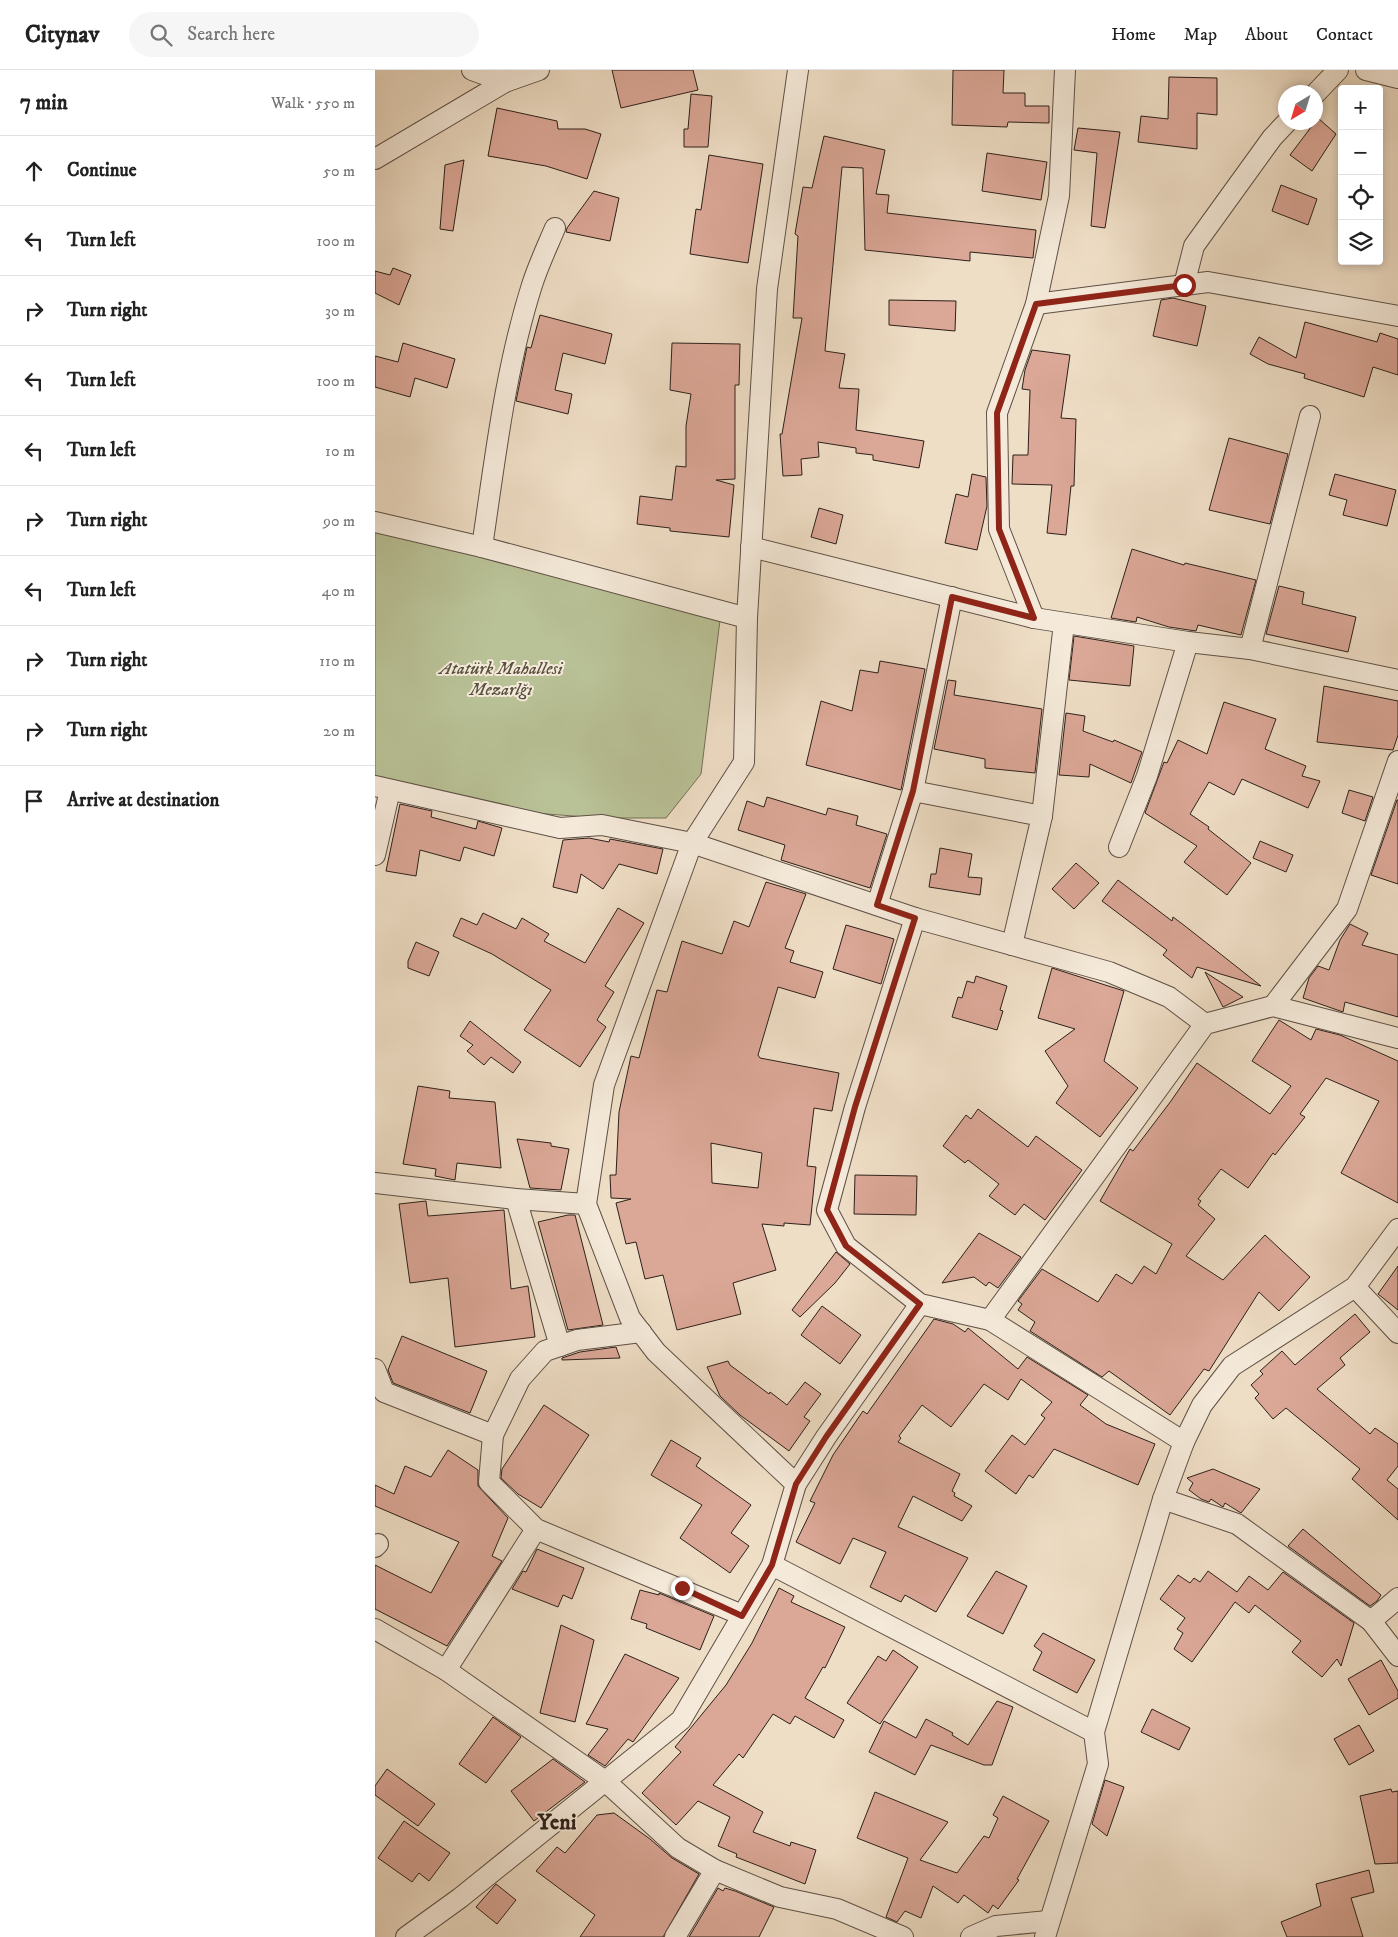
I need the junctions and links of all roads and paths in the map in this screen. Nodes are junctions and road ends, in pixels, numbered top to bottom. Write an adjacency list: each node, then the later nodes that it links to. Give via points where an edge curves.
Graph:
1 (472, 70): 7 (street)
2 (539, 70): 7 (street)
3 (1065, 70): 14 (street, via 1059,196)
4 (1338, 70): 9 (street)
5 (1365, 70): 8 (street)
6 (794, 75): 19 (street, via 767,289)
7 (506, 76): 11 (street)
8 (1398, 78)
9 (1323, 85)
10 (1280, 130): 13 (street, via 1194,246)
11 (375, 159)
12 (555, 228): 18 (street, via 532,284 516,348 499,430)
13 (1184, 285): 14 (street); 15 (street, via 1208,282)
14 (1036, 304): 22 (street, via 997,413 999,529)
15 (1398, 316)
16 (1310, 416): 25 (street)
17 (375, 522): 18 (street)
18 (482, 547): 21 (street)
19 (751, 547): 20 (street); 21 (street)
20 (952, 597): 22 (street); 29 (street)
21 (747, 618): 31 (street, via 744,762)
22 (1034, 618): 23 (street)
23 (1064, 623): 24 (street); 30 (street)
24 (1188, 642): 25 (street); 32 (street, via 1147,776)
25 (1250, 649): 26 (street)
26 (1398, 680)
27 (1398, 761): 37 (street, via 1347,909)
28 (383, 788): 31 (street, via 560,828 602,825); 33 (street)
29 (913, 791): 30 (street); 34 (street)
30 (1042, 816): 36 (street)
31 (692, 843): 34 (street); 42 (street, via 605,1085)
32 (1119, 847)
33 (375, 855)
34 (877, 905): 35 (street)
35 (915, 918): 36 (street); 45 (street, via 855,1107 827,1210 846,1246)
36 (1012, 945): 38 (street, via 1109,972 1169,997)
37 (1273, 1006): 38 (street); 39 (street)
38 (1205, 1024): 46 (street)
39 (1398, 1038)
40 (375, 1183): 41 (street)
41 (516, 1199): 42 (street); 49 (street)
42 (586, 1204): 47 (street, via 630,1318)
43 (1398, 1229): 44 (street)
44 (1355, 1287): 48 (street); 52 (street, via 1232,1366 1202,1405)
45 (920, 1304): 46 (street); 53 (street)
46 (990, 1320): 52 (street)
47 (641, 1332): 49 (street, via 577,1340); 53 (street, via 663,1358)
48 (1398, 1333)
49 (560, 1346): 51 (street, via 545,1352 520,1379)
50 (375, 1369): 51 (street, via 384,1392)
51 (493, 1435): 55 (street, via 489,1482)
52 (1184, 1442): 54 (street)
53 (796, 1484): 56 (street)
54 (1163, 1499): 59 (street, via 1237,1524); 63 (street)
55 (536, 1529): 58 (street); 62 (street)
56 (772, 1565): 58 (street); 63 (street)
57 (1398, 1598): 59 (street)
58 (742, 1616): 64 (street, via 681,1720)
59 (1371, 1621): 61 (street)
60 (375, 1629): 62 (street)
61 (1398, 1656)
62 (445, 1670): 64 (street)
63 (1094, 1732): 66 (street, via 1098,1764)
64 (605, 1781): 65 (street, via 678,1848); 67 (street, via 460,1898)
65 (715, 1870): 68 (street); 69 (street, via 780,1898 837,1909)
66 (1046, 1929): 70 (street, via 996,1926)
67 (405, 1937)
68 (675, 1937)
69 (903, 1937)
70 (971, 1937)

